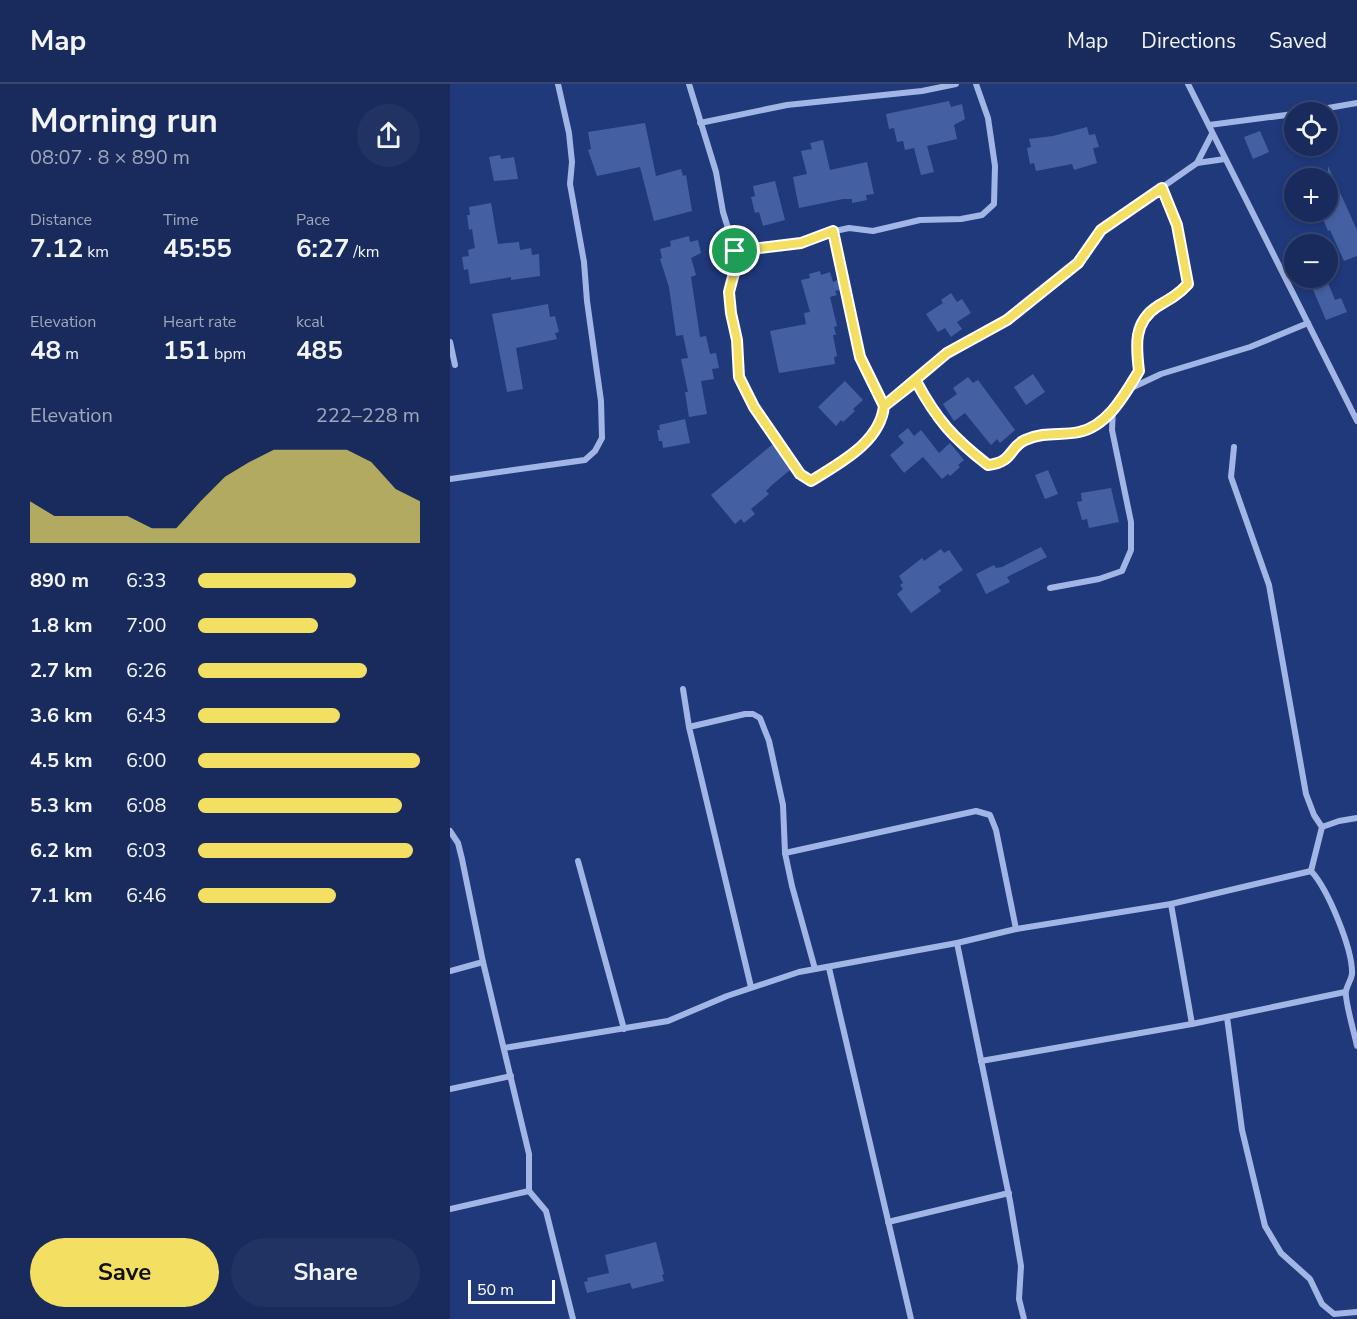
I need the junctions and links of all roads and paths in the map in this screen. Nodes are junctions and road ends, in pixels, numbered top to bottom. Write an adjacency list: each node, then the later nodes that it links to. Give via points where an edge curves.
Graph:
1 (558, 84): 26 (street, via 569,133 570,184 602,402 602,438 585,460)
2 (689, 84): 9 (street)
3 (956, 84): 9 (street, via 788,105)
4 (976, 84): 15 (street, via 988,118 995,166 994,204 982,215 961,219 920,220 873,231)
5 (1188, 84): 10 (street)
6 (1357, 103): 7 (street)
7 (1338, 106)
8 (1284, 115): 10 (street)
9 (700, 123): 16 (street)
10 (1209, 125): 11 (street)
11 (1212, 134): 12 (street); 13 (street)
12 (1225, 159): 13 (street); 17 (street)
13 (1197, 163): 14 (street)
14 (1162, 188): 20 (street, via 1101,230 1078,263 1015,314 947,353); 21 (street, via 1177,225 1188,284 1139,325 1139,371)
15 (833, 231): 16 (street, via 801,243); 22 (street, via 860,357)
16 (735, 251): 22 (street, via 729,292 739,377 754,407 800,474 811,481 851,455 883,420)
17 (1308, 323): 21 (street, via 1250,347 1161,374); 24 (street)
18 (450, 342): 19 (street)
19 (455, 365)
20 (916, 381): 22 (street); 23 (street, via 932,412 958,442 988,465 1001,464 1023,441 1052,432 1079,432 1104,421)
21 (1127, 390): 23 (street)
22 (884, 406)
23 (1113, 408): 27 (street, via 1112,430 1131,522 1131,550 1122,571)
24 (1357, 422)
25 (1234, 447): 31 (street, via 1231,477 1269,585 1306,794)
26 (450, 478)
27 (1050, 588)
28 (683, 689): 29 (street)
29 (689, 727): 33 (street, via 745,714 760,718 783,805); 43 (street)
30 (1357, 818): 31 (street)
31 (1322, 827): 35 (street)
32 (450, 831): 39 (street, via 462,858)
33 (785, 852): 37 (street, via 976,812 990,816); 41 (street)
34 (578, 861): 49 (street)
35 (1311, 872): 36 (street); 44 (street, via 1329,897 1345,943 1352,971)
36 (1171, 904): 37 (street); 48 (street)
37 (1017, 929): 38 (street)
38 (957, 943): 40 (street); 52 (street)
39 (483, 962): 42 (street); 51 (street)
40 (829, 968): 41 (street); 58 (street)
41 (815, 969): 43 (street)
42 (450, 971)
43 (751, 987): 49 (street, via 668,1021)
44 (1345, 992): 45 (street); 47 (street)
45 (1348, 1001): 46 (street); 50 (street)
46 (1357, 1005)
47 (1227, 1017): 48 (street); 59 (street, via 1242,1130 1265,1226 1281,1253 1310,1279 1322,1304 1334,1314)
48 (1192, 1024): 52 (street)
49 (624, 1029): 51 (street)
50 (1357, 1046)
51 (504, 1048): 53 (street)
52 (981, 1061): 56 (street)
53 (511, 1076): 54 (street); 55 (street, via 531,1164)
54 (450, 1089)
55 (529, 1191): 57 (street); 60 (street, via 546,1211)
56 (1009, 1193): 58 (street); 62 (street, via 1021,1266 1019,1299)
57 (450, 1209)
58 (888, 1222): 61 (street)
59 (1357, 1312)
60 (573, 1319)
61 (911, 1319)
62 (1024, 1319)

